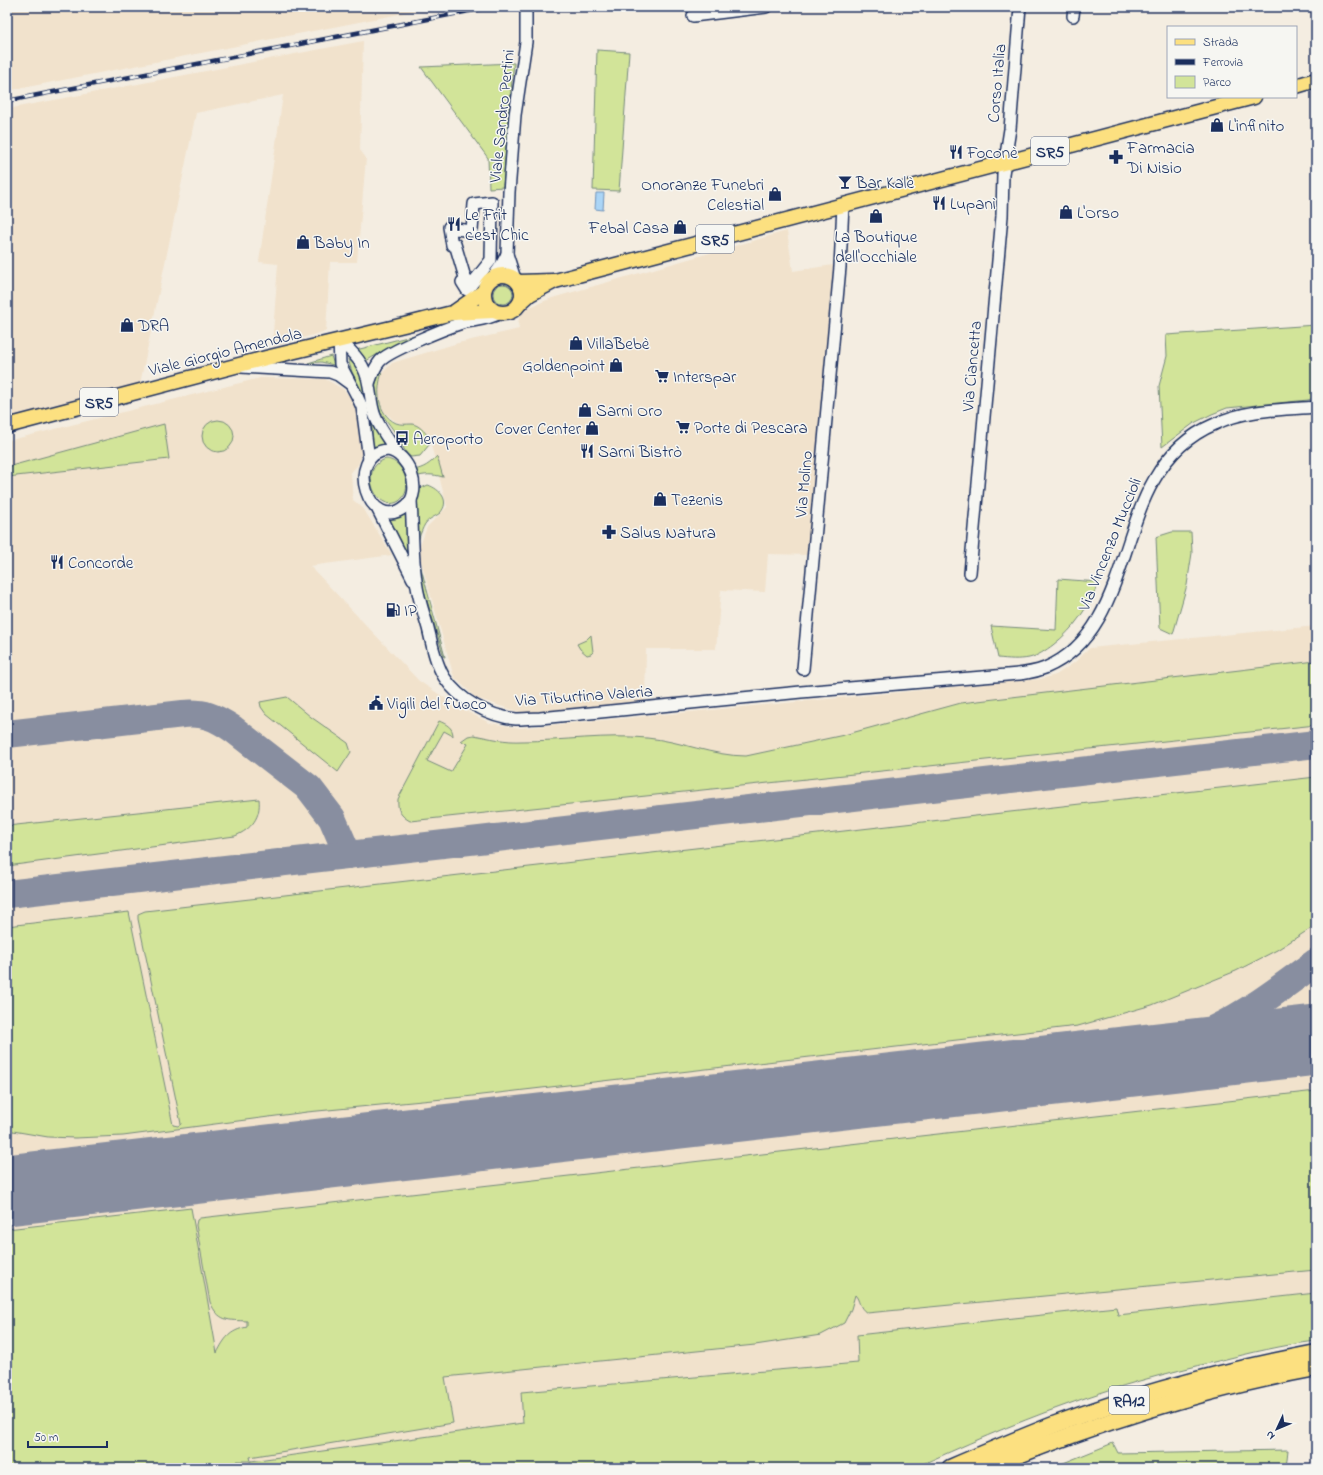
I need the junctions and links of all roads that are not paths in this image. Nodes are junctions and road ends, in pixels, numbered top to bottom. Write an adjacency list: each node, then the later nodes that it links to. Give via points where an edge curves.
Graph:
1 (526, 7): 10 (street, Viale Sandro Pertini, via 526,42 512,146)
2 (766, 7): 4 (street)
3 (1020, 7): 8 (street, Corso Italia)
4 (693, 16)
5 (1316, 80): 6 (main road)
6 (1297, 86)
7 (1250, 98): 8 (main road, SR5)
8 (1005, 162): 9 (main road, SR5); 29 (street, Via Ciancetta)
9 (843, 205): 13 (main road, SR5); 31 (street, Via Molino)
10 (507, 254): 11 (street, Viale Sandro Pertini); 12 (street, Viale Sandro Pertini)
11 (493, 277): 12 (main road, SR5, via 504,275); 15 (main road, SR5, via 485,286)
12 (516, 280): 13 (main road, SR5); 16 (main road, via 522,292)
13 (555, 281): 16 (main road, SR5, via 530,294)
14 (467, 290): 14 (street, via 462,285 462,282 466,281 455,244 452,245 449,227 472,231 474,204 492,202 491,260)
15 (484, 292): 17 (main road, via 486,303); 18 (main road, Viale Giorgio Amendola / SR5)
16 (520, 303): 17 (main road, SR5, via 512,311)
17 (497, 312): 18 (main road, Viale Giorgio Amendola / SR5); 21 (street, via 492,318 451,327 399,349 380,361)
18 (452, 313): 19 (main road, Viale Giorgio Amendola / SR5)
19 (339, 340): 20 (main road, Viale Giorgio Amendola / SR5); 21 (street, via 361,362); 22 (street, via 340,364)
20 (233, 366): 22 (street, via 330,372); 24 (main road, Viale Giorgio Amendola / SR5)
21 (369, 383): 25 (street, via 376,417)
22 (351, 384): 26 (street, via 362,407)
23 (1316, 407): 32 (street, Via Vincenzo Muccioli, via 1232,417 1199,432 1175,452 1160,469 1146,496 1099,618 1078,646 1057,662 1030,672 1007,675)
24 (7, 426)
25 (396, 452): 26 (street, via 380,451); 27 (street, via 407,463 414,486)
26 (369, 460): 28 (street, via 365,486)
27 (411, 501): 28 (street, via 398,511); 30 (street, Via Tiburtina Valeria, via 412,546)
28 (378, 510): 30 (street, Via Tiburtina Valeria)
29 (970, 573)
30 (417, 587): 32 (street, Via Tiburtina Valeria, via 434,652 444,676 463,698 503,716 540,718)
31 (803, 669)
32 (786, 694)
33 (1316, 1353): 35 (highway, RA12, via 1222,1373 1105,1408 1057,1424)
34 (1316, 1368): 36 (highway, RA12, via 1167,1403 1084,1430)
35 (950, 1468)
36 (986, 1468)

